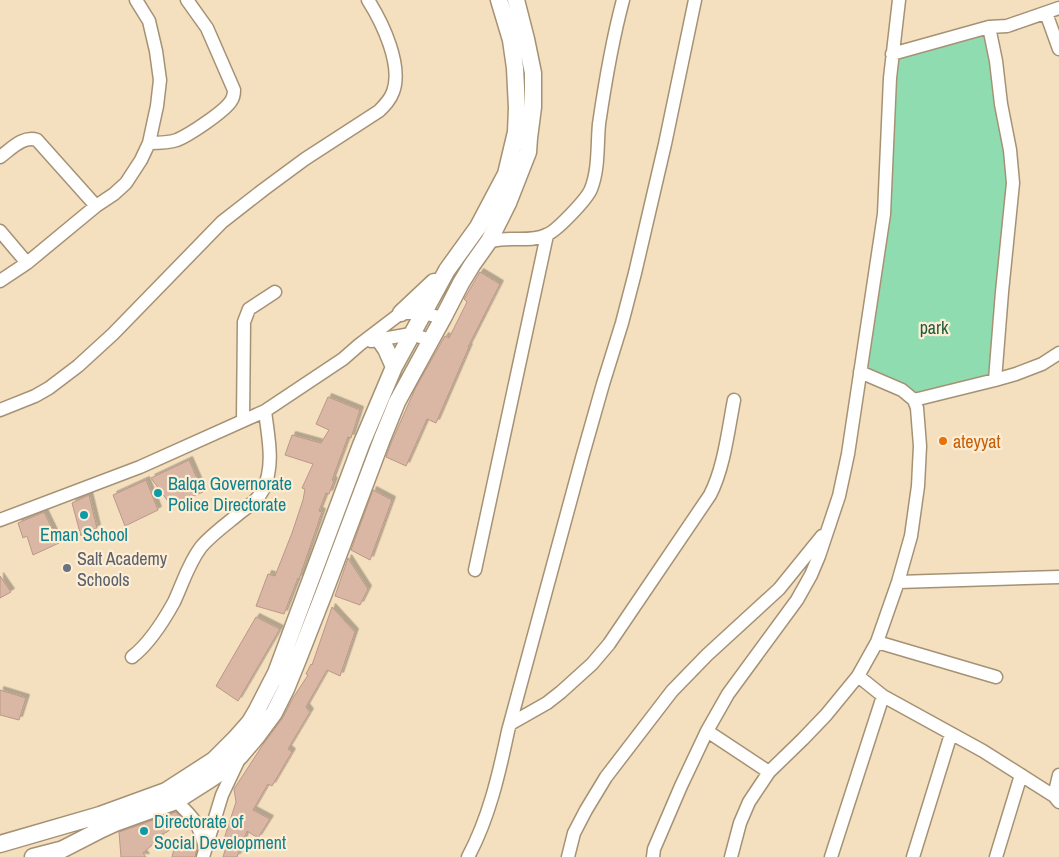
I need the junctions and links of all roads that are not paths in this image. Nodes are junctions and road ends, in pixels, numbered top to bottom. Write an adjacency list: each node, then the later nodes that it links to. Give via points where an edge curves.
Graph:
1 (136, 0): 15 (street, via 149,21 160,80)
2 (187, 0): 15 (street, via 207,28 234,96 222,111 188,135 160,144)
3 (368, 0): 38 (street, via 388,39 394,67 396,80 389,102 305,159 222,222 78,366 35,396)
4 (499, 0): 12 (main road)
5 (516, 0): 12 (main road)
6 (623, 0): 19 (street, via 612,46 590,190)
7 (695, 0): 51 (street, via 636,273)
8 (899, 0): 14 (street)
9 (1059, 8): 10 (street)
10 (1046, 13): 11 (street, via 1007,26); 13 (street)
11 (989, 27): 14 (street); 35 (street, via 1013,184)
12 (519, 39): 20 (main road, via 533,73 528,152 508,204); 22 (main road, via 515,68 516,132 506,174 478,227)
13 (1059, 49)
14 (892, 54): 34 (street, via 884,214)
15 (149, 143): 17 (street, via 126,183)
16 (0, 157): 17 (street, via 23,140 37,140)
17 (96, 206): 21 (street)
18 (0, 231): 21 (street)
19 (548, 235): 20 (street); 43 (street)
20 (489, 241): 27 (main road)
21 (27, 264): 23 (street)
22 (447, 270): 25 (main road); 26 (main road)
23 (0, 281)
24 (275, 292): 40 (street, via 249,309 244,322)
25 (402, 313): 26 (street); 31 (street)
26 (423, 313): 27 (street); 28 (main road)
27 (443, 318): 30 (main road)
28 (411, 334): 29 (street); 30 (street); 33 (main road)
29 (379, 339): 31 (street); 33 (main road)
30 (430, 340): 54 (main road, via 397,402 286,688 274,713)
31 (359, 345): 39 (street)
32 (1059, 353): 35 (street, via 1042,364)
33 (394, 367): 60 (main road, via 361,445 276,673 250,722 214,760 166,791)
34 (860, 372): 37 (street, via 902,390); 42 (street, via 848,454 839,496)
35 (996, 380): 37 (street)
36 (734, 400): 51 (street, via 720,473 710,495 610,644 561,692)
37 (914, 400): 45 (street, via 920,446 918,486 911,536)
38 (0, 410)
39 (264, 411): 40 (street); 47 (street, via 270,462 262,491 196,553 158,629)
40 (243, 420): 41 (street, via 140,467)
41 (0, 520)
42 (827, 530): 52 (street, via 819,556 797,600 728,694); 65 (street, via 779,589 672,691 606,777 574,833)
43 (475, 570)
44 (1059, 577): 45 (street)
45 (898, 582): 46 (street)
46 (877, 642): 48 (street); 49 (street)
47 (132, 657)
48 (858, 676): 50 (street); 55 (street, via 826,715)
49 (996, 677)
50 (882, 696): 53 (street); 68 (street)
51 (510, 724): 64 (street, via 488,810)
52 (707, 731): 55 (street); 66 (street)
53 (951, 734): 56 (street); 69 (street)
54 (240, 756): 59 (main road); 61 (street, via 222,795)
55 (769, 772): 67 (street, via 749,802)
56 (1021, 775): 58 (street); 70 (street)
57 (1059, 775): 58 (street)
58 (1056, 799)
59 (176, 801): 61 (street, via 202,833); 62 (main road, via 115,823)
60 (3, 848)
61 (204, 853)
62 (56, 854): 63 (main road)
63 (34, 857)
64 (468, 857)
65 (568, 857)
66 (653, 857)
67 (731, 857)
68 (831, 857)
69 (913, 857)
70 (996, 857)

